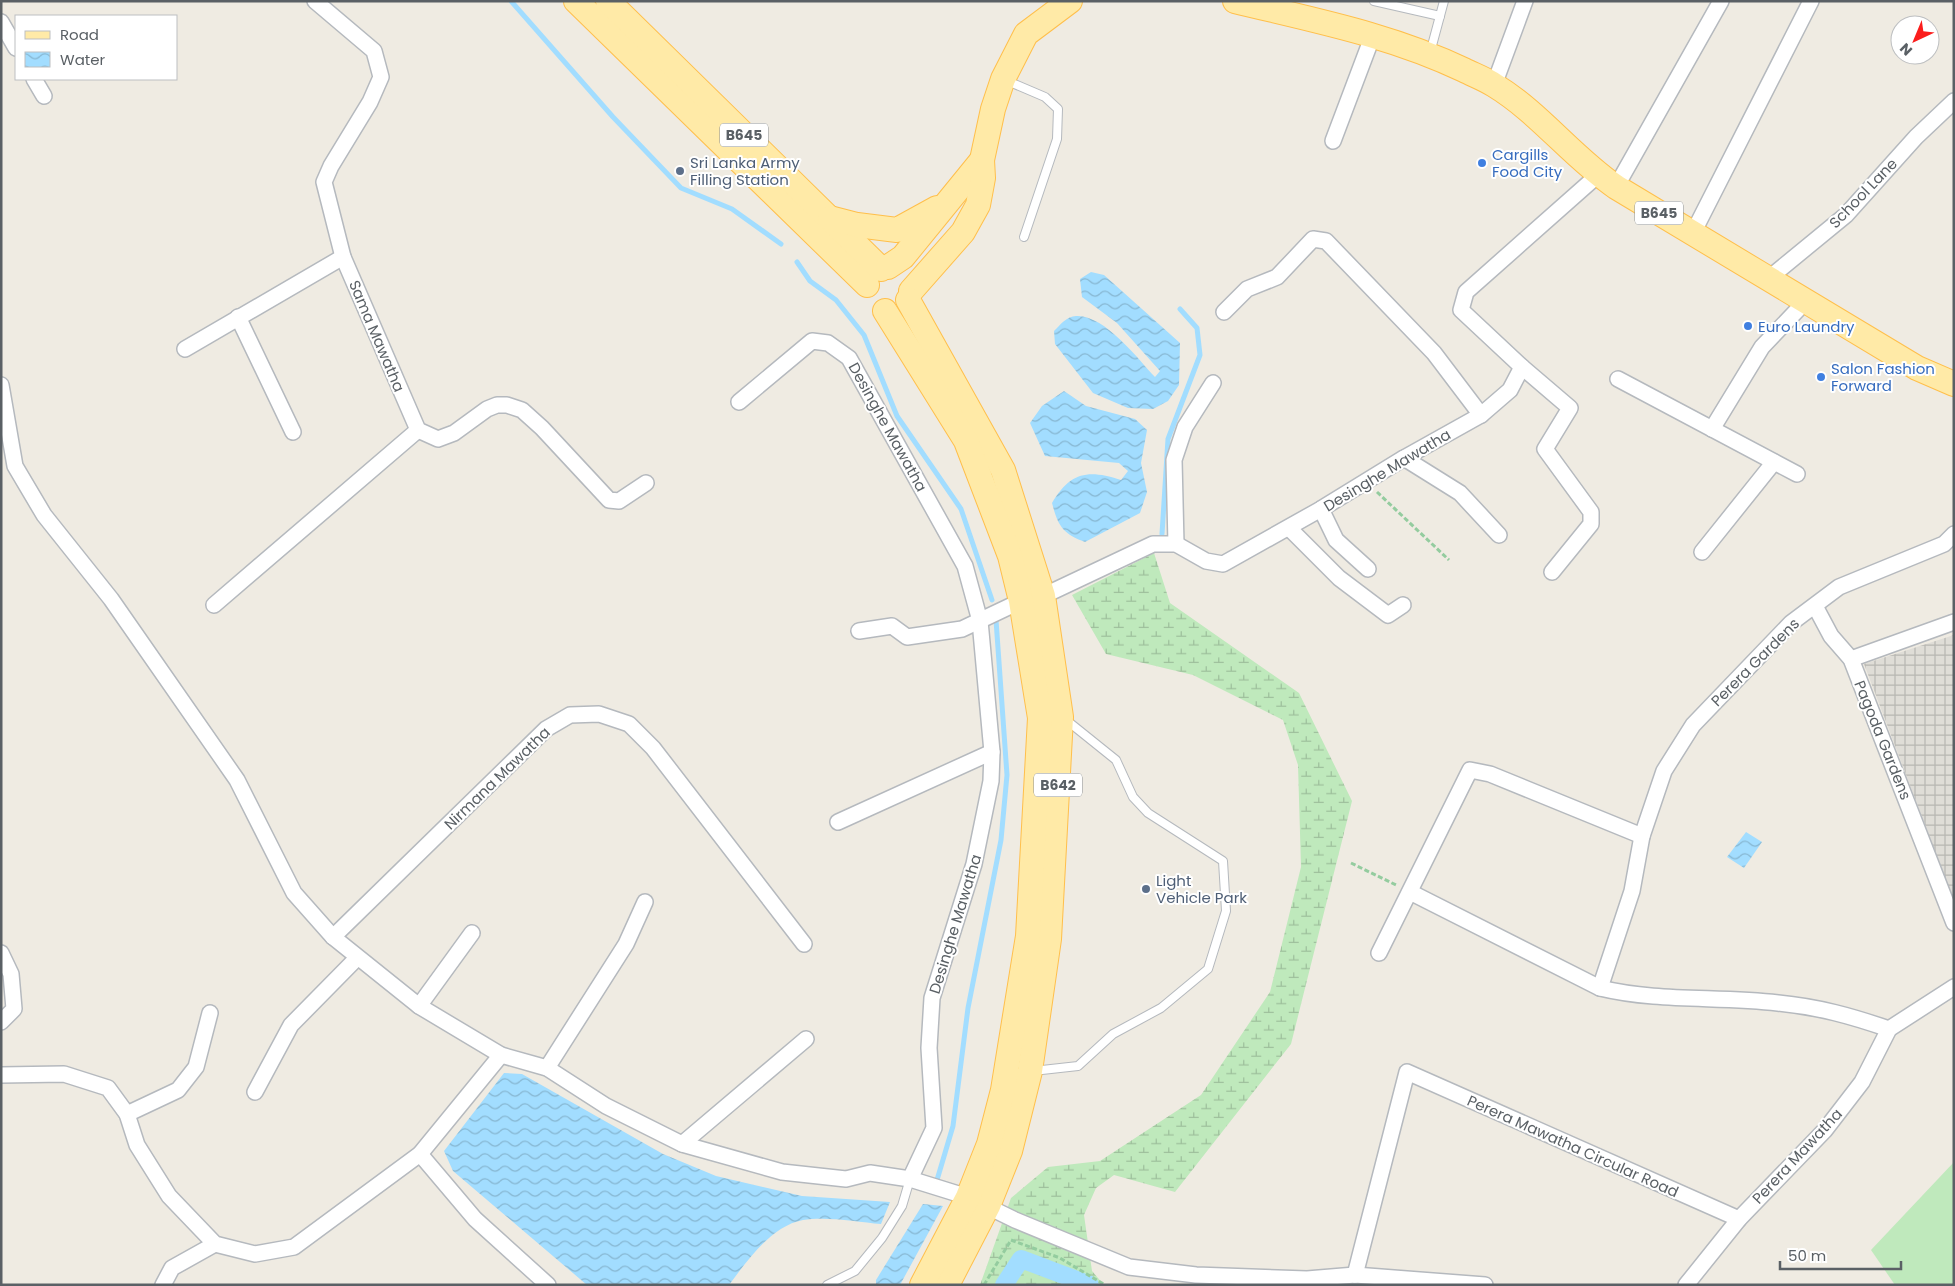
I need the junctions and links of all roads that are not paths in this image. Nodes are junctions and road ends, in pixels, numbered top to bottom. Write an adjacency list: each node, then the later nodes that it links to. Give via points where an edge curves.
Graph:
1 (314, 1): 28 (street, Sama Mawatha, via 374,51 381,76 370,102 324,182)
2 (576, 1): 29 (main road, B645)
3 (608, 1): 25 (main road, B645)
4 (1070, 1): 16 (main road, via 1026,34)
5 (1235, 1): 13 (main road, B645)
6 (1374, 1): 11 (lane)
7 (1444, 1): 11 (lane)
8 (1525, 1): 18 (street)
9 (1720, 1): 23 (street)
10 (1811, 1): 26 (street)
11 (1440, 16): 15 (lane)
12 (1, 22): 14 (street)
13 (1373, 35): 15 (main road, B645); 21 (street)
14 (15, 46)
15 (1430, 54): 18 (main road, B645)
16 (1003, 79): 22 (main road); 27 (lane, via 1045,98 1058,109 1057,138)
17 (35, 80): 19 (street)
18 (1494, 85): 23 (main road, B645, via 1547,126)
19 (44, 96)
20 (1954, 101): 30 (street, School Lane, via 1916,137 1846,215)
21 (1333, 141)
22 (982, 160): 24 (main road); 31 (main road, via 983,178 978,205 963,232)
23 (1607, 181): 26 (main road, B645); 37 (street, via 1466,292 1461,310)
24 (946, 203): 25 (main road, via 897,230); 29 (main road, via 903,257)
25 (828, 218): 29 (main road, B645)
26 (1694, 233): 30 (main road, B645)
27 (1024, 237)
28 (343, 257): 35 (street); 44 (street, Sama Mawatha)
29 (879, 274): 31 (main road, via 895,268 907,277); 33 (main road, via 869,298)
30 (1768, 279): 32 (main road, B645)
31 (909, 295): 33 (main road, via 898,309); 60 (main road, B642, via 1003,470)
32 (1805, 302): 40 (main road, B645, via 1916,368); 45 (street, via 1762,347)
33 (885, 311): 60 (main road, B642, via 966,441 1010,556)
34 (1224, 312): 43 (street, via 1247,289 1277,277 1313,240 1326,241 1434,353)
35 (238, 317): 36 (street); 46 (street)
36 (185, 349)
37 (1522, 367): 43 (street, Desinghe Mawatha, via 1510,390); 59 (street, via 1570,408 1545,449 1590,512 1591,524)
38 (1618, 379): 45 (street)
39 (1212, 383): 56 (street, via 1185,426 1174,460)
40 (1954, 384)
41 (1, 385): 49 (street)
42 (739, 402): 64 (street, Desinghe Mawatha, via 812,341 828,343 849,358 965,566)
43 (1481, 415): 47 (street, Desinghe Mawatha)
44 (418, 430): 51 (street, via 438,439 454,433 487,409 507,405 522,410 542,428 609,500 619,501); 61 (street)
45 (1712, 430): 48 (street)
46 (293, 432)
47 (1404, 458): 52 (street, Desinghe Mawatha); 55 (street, via 1460,493)
48 (1774, 462): 50 (street); 57 (street)
49 (8, 468): 76 (street, via 111,599 236,780 294,893)
50 (1797, 474)
51 (646, 483)
52 (1321, 510): 53 (street, Desinghe Mawatha); 58 (street, via 1336,540)
53 (1289, 528): 56 (street, Desinghe Mawatha, via 1223,564 1206,561); 62 (street, via 1338,578 1388,615)
54 (1954, 534): 63 (street, Perera Gardens, via 1944,544 1840,587)
55 (1498, 535)
56 (1176, 544): 60 (street, via 1153,544)
57 (1702, 552)
58 (1368, 569)
59 (1552, 572)
60 (1032, 599): 64 (street); 68 (main road, B642); 97 (main road, B642, via 1040,718 1028,936 1003,1090)
61 (214, 604)
62 (1403, 605)
63 (1815, 606): 67 (street, Pagoda Gardens, via 1831,636); 71 (street, Perera Gardens, via 1791,623 1693,725 1664,771)
64 (980, 621): 66 (street, via 962,628 907,637 892,626); 69 (street, Desinghe Mawatha)
65 (1954, 622): 67 (street)
66 (859, 631)
67 (1850, 659): 74 (street, Pagoda Gardens)
68 (1062, 717): 90 (main road, B642, via 1049,939); 90 (lane, via 1116,760 1133,797 1148,813 1223,861 1226,911 1208,969 1167,1002 1112,1034 1078,1066)
69 (992, 752): 70 (street); 96 (street, Desinghe Mawatha, via 991,781 974,864 932,998 928,1048 934,1128)
70 (838, 822)
71 (1642, 836): 72 (street, via 1490,774 1470,770); 82 (street, Perera Gardens, via 1632,891)
72 (1410, 892): 79 (street); 82 (street)
73 (645, 902): 89 (street, via 626,944)
74 (1954, 923)
75 (472, 933): 83 (street)
76 (333, 937): 77 (street, Nirmana Mawatha, via 546,728 570,715 598,714 629,724 653,748); 80 (street)
77 (804, 944)
78 (1, 953): 85 (street, via 11,974 14,1008)
79 (1379, 953)
80 (357, 958): 83 (street); 92 (street, via 292,1025)
81 (1954, 987): 86 (street)
82 (1600, 988): 86 (street, via 1632,996 1778,1003 1843,1013)
83 (419, 1006): 88 (street)
84 (210, 1013): 93 (street, via 196,1067 178,1090)
85 (1, 1022)
86 (1889, 1029): 98 (street, Perera Mawatha, via 1862,1082 1825,1130)
87 (806, 1040): 94 (street)
88 (501, 1055): 89 (street); 95 (street)
89 (547, 1068): 94 (street, via 606,1106)
90 (1030, 1071): 97 (main road, B642, via 1010,1151)
91 (1, 1074): 93 (street, via 64,1074 108,1088)
92 (256, 1092)
93 (126, 1114): 99 (street, via 137,1145 169,1196)
94 (682, 1144): 96 (street, via 782,1172 846,1179 870,1173)
95 (420, 1154): 99 (street, via 294,1247 255,1254); 103 (street, via 475,1219)
96 (910, 1179): 97 (street); 104 (lane, via 902,1206 882,1238 856,1270)
97 (978, 1202): 101 (street, via 1129,1267); 105 (main road, B642); 106 (main road, B642)
98 (1739, 1219): 100 (street, Perera Mawatha Circular Road, via 1407,1072); 108 (street, Perera Mawatha)
99 (215, 1244): 102 (street, via 172,1268)
100 (1355, 1275): 101 (street); 107 (street)
101 (1196, 1280)
102 (163, 1285)
103 (548, 1285)
104 (827, 1285)
105 (922, 1285)
106 (947, 1285)
107 (1485, 1285)
108 (1686, 1285)

